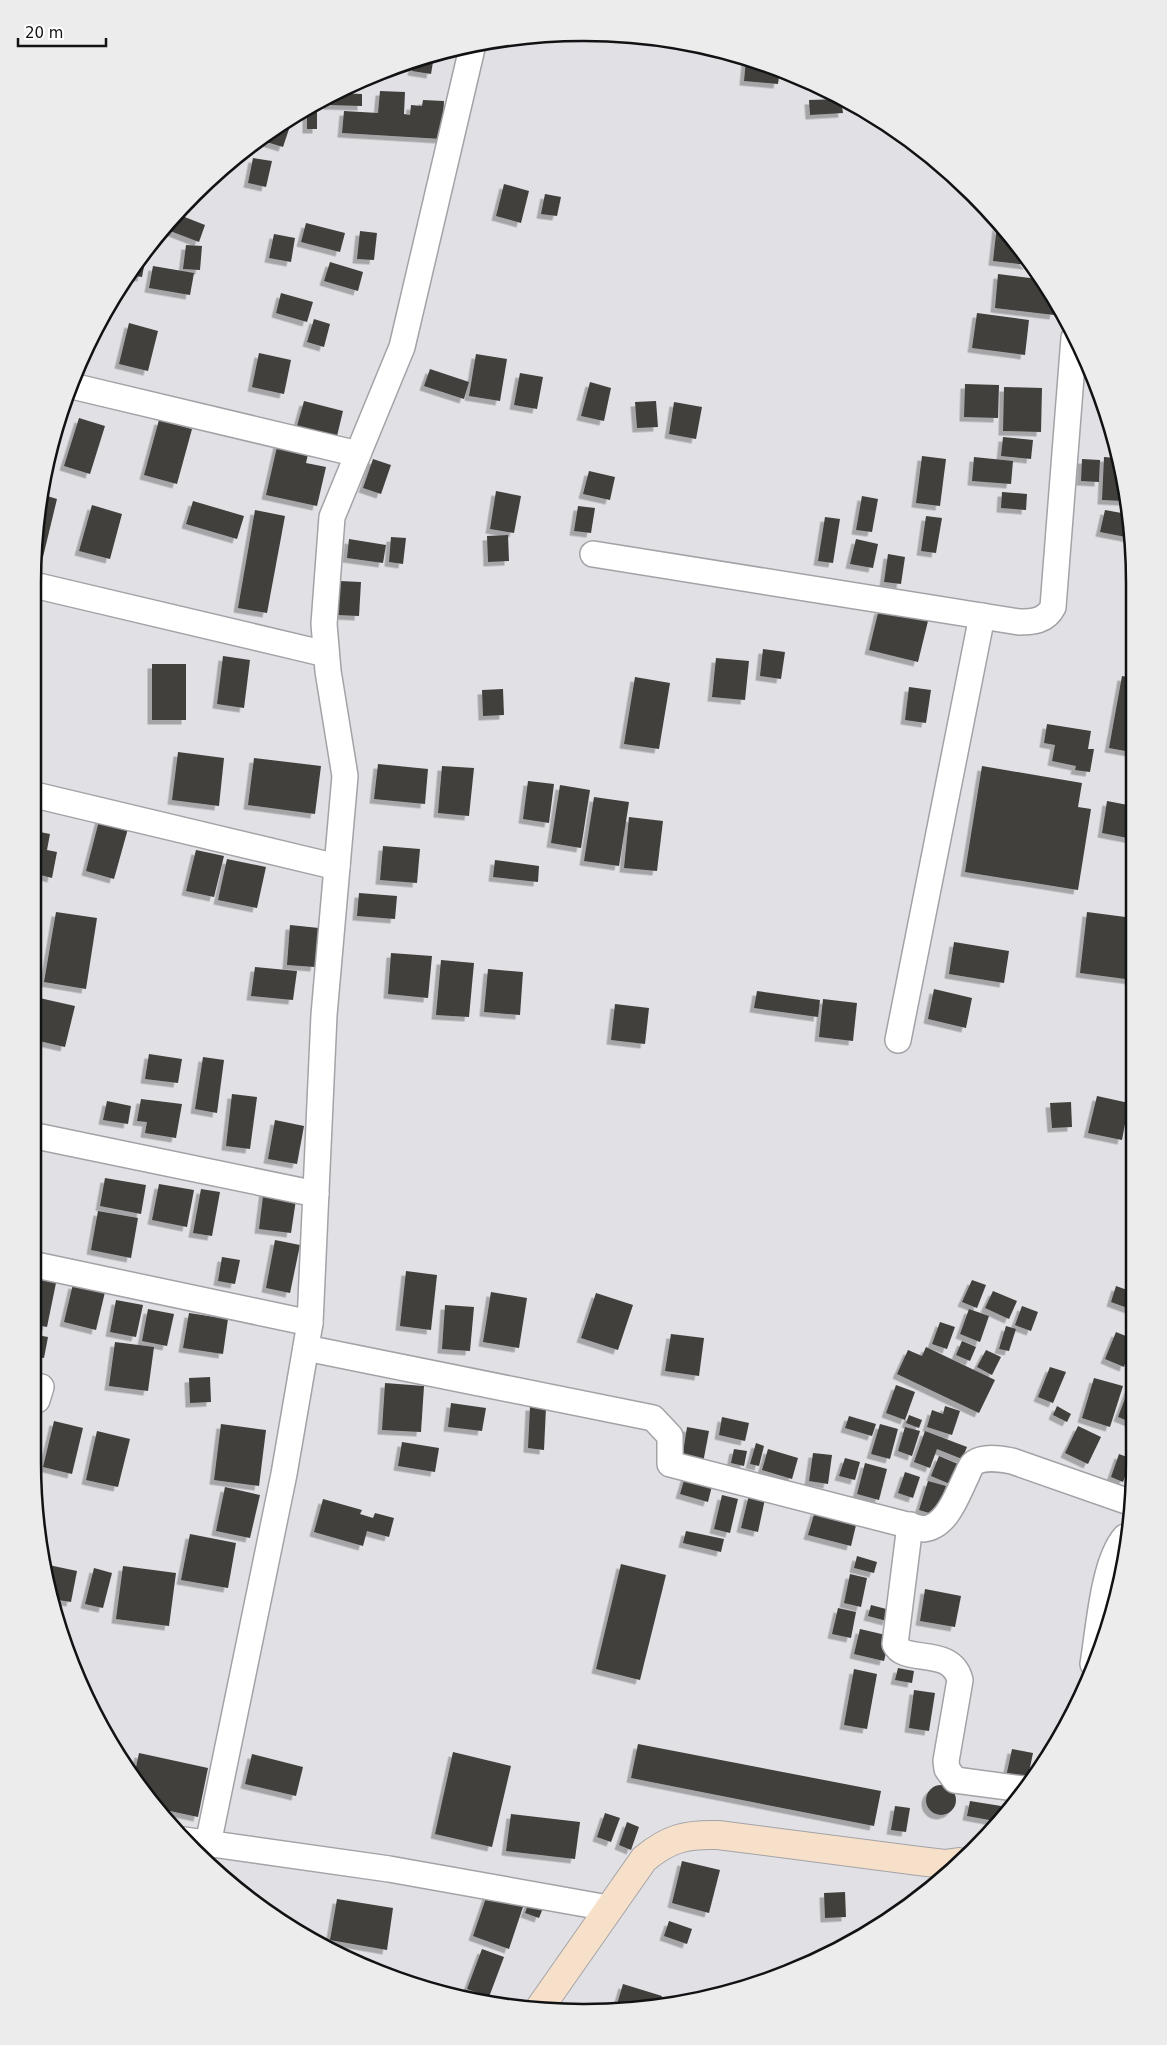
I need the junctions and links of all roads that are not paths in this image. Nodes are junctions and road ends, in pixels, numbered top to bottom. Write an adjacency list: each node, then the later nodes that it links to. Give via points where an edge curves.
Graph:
1 (471, 54): 4 (street, via 402,347)
2 (1073, 351): 7 (street, via 1053,607 1050,614 1032,622)
3 (78, 388): 4 (street)
4 (358, 454): 8 (street, via 332,517 324,624)
5 (593, 554): 7 (street)
6 (41, 587): 8 (street)
7 (982, 616): 11 (street)
8 (326, 654): 10 (street, via 345,776)
9 (41, 796): 10 (street)
10 (337, 868): 13 (street, via 324,1015)
11 (898, 1040)
12 (41, 1137): 13 (street)
13 (316, 1194): 15 (street)
14 (41, 1266): 15 (street)
15 (310, 1323): 16 (street)
16 (306, 1348): 18 (street, via 652,1418 670,1436 670,1464); 22 (street, via 284,1474)
17 (1125, 1500): 18 (street, via 1012,1461 984,1459 973,1464 942,1520 930,1528)
18 (910, 1525): 21 (street, via 895,1644 901,1652 946,1662 958,1673 960,1680 946,1761 947,1769 955,1780)
19 (1119, 1544): 20 (street, via 1109,1567)
20 (1098, 1631)
21 (1017, 1788)
22 (196, 1841)
23 (197, 1842): 25 (street, via 389,1870)
24 (947, 1864): 25 (street, via 695,1834 658,1847 644,1859)
25 (608, 1908): 26 (street)
26 (543, 2002)

